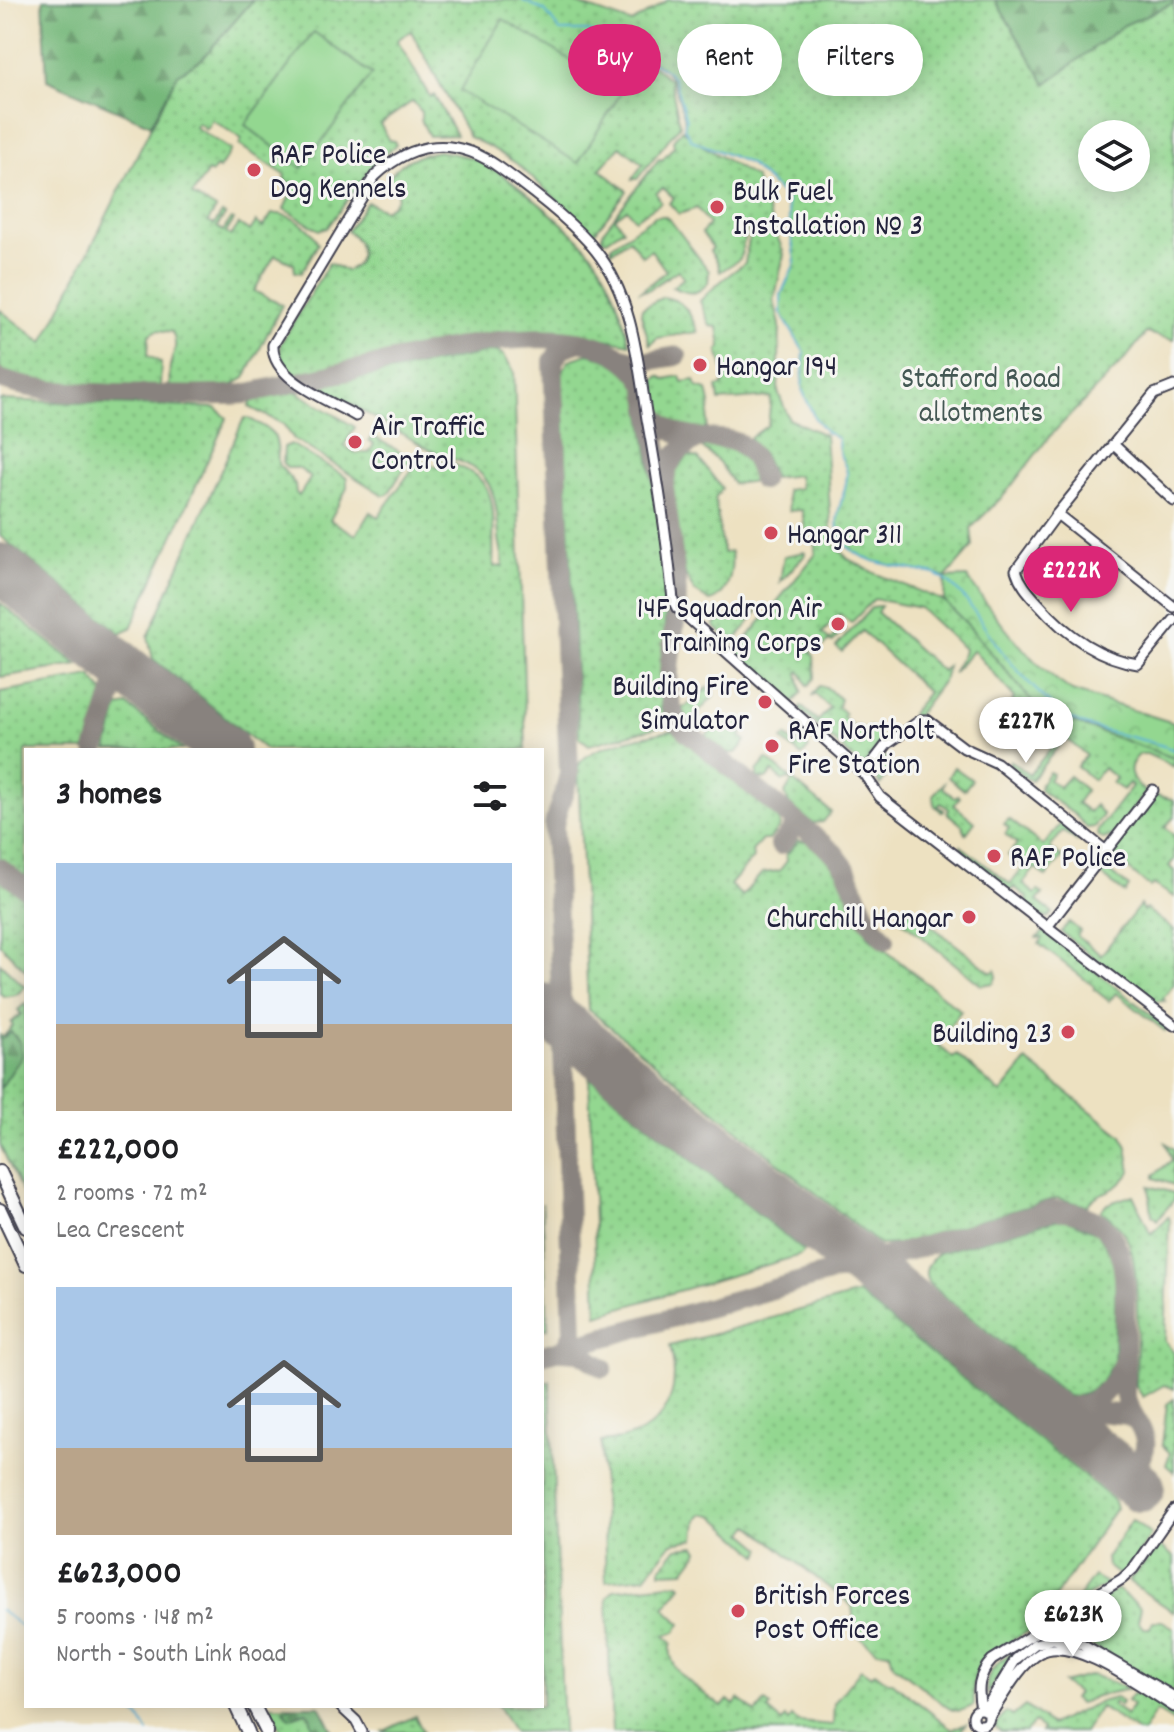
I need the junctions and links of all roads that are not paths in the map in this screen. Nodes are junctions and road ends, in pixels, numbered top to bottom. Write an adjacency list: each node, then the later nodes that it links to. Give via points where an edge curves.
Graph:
1 (1174, 386): 3 (street, via 1154,394)
2 (356, 416): 8 (street, via 284,374 273,345 374,177 420,149 469,149 517,180 574,229 598,253 614,281 635,346 676,606)
3 (1114, 445): 4 (street); 5 (street)
4 (1174, 501)
5 (1057, 514): 6 (street); 7 (street, via 1016,570 1063,629 1105,655 1138,664)
6 (1174, 607)
7 (1174, 620)
8 (864, 774): 10 (street, via 887,744 927,720 964,748 997,763); 11 (street, via 880,797)
9 (1153, 790): 10 (street)
10 (1106, 851): 11 (street)
11 (1047, 927): 12 (street)
12 (1174, 1025)
13 (0, 1172): 15 (highway)
14 (0, 1210): 16 (highway)
15 (24, 1223)
16 (24, 1261)
17 (1174, 1510): 23 (street, via 1122,1579 992,1660 980,1678 978,1697)
18 (1174, 1697): 23 (street, via 1082,1644 1053,1639 1035,1644 1016,1659)
19 (1174, 1707): 23 (street, via 1082,1652 1062,1648 1031,1660)
20 (237, 1708): 25 (highway)
21 (255, 1708): 26 (highway)
22 (342, 1708): 27 (street)
23 (985, 1712): 24 (street, via 986,1723)
24 (975, 1728)
25 (248, 1732)
26 (267, 1732)
27 (362, 1732)

